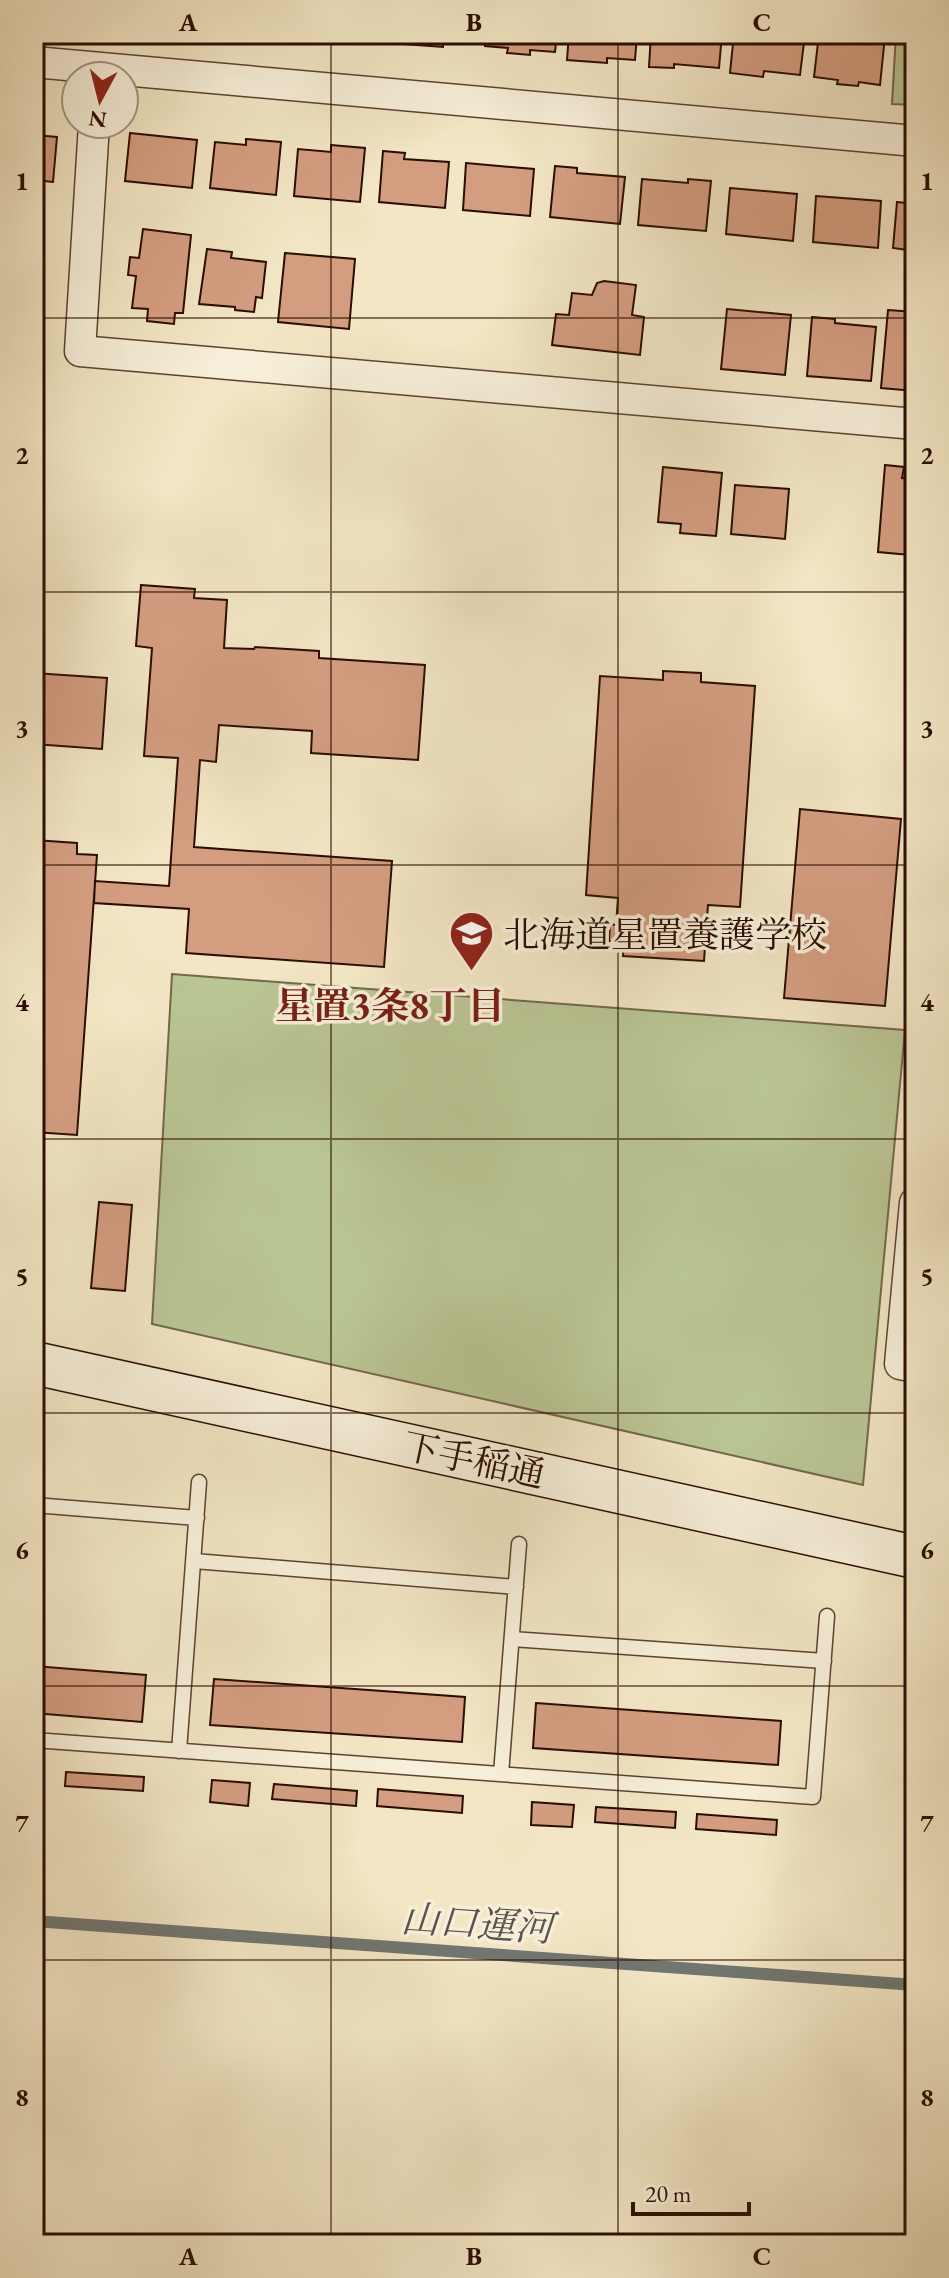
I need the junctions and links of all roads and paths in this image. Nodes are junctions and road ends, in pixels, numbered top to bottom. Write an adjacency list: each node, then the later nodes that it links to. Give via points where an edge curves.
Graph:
1 (34, 62): 2 (street)
2 (60, 66)
3 (140, 76): 5 (street)
4 (93, 140): 6 (street, via 80,351)
5 (915, 141)
6 (915, 424)
7 (915, 1203): 9 (street, via 900,1364)
8 (34, 1363): 14 (street, 下手稲通)
9 (915, 1367)
10 (199, 1482): 12 (lane)
11 (34, 1505): 12 (lane)
12 (197, 1518): 15 (lane)
13 (519, 1544): 16 (lane)
14 (915, 1557)
15 (194, 1561): 16 (lane); 21 (lane)
16 (516, 1587): 18 (lane)
17 (827, 1616): 19 (lane)
18 (512, 1639): 19 (lane); 22 (lane)
19 (824, 1661): 22 (lane, via 813,1797)
20 (34, 1740): 21 (lane)
21 (179, 1751): 22 (lane)
22 (501, 1774)

